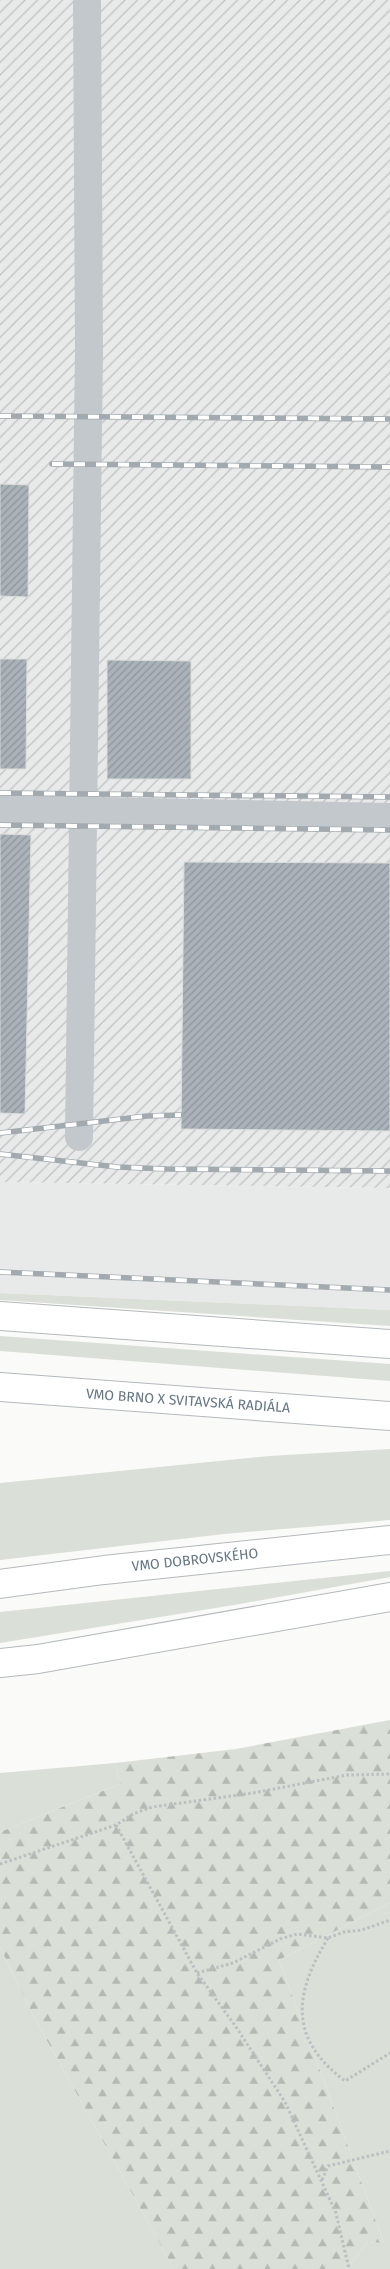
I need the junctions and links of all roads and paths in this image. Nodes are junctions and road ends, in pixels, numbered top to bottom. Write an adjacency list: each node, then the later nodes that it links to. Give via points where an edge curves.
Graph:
1 (87, 0): 3 (lane, via 89,351)
2 (0, 809): 3 (lane)
3 (83, 811): 4 (lane); 5 (lane)
4 (390, 817)
5 (80, 1137)
6 (0, 1316): 7 (highway)
7 (390, 1344)
8 (0, 1387): 9 (highway, VMO BRNO X SVITAVSKÁ RADIÁLA)
9 (383, 1416)
10 (390, 1540): 11 (highway, VMO DOBROVSKÉHO)
11 (0, 1584)
12 (390, 1597): 13 (highway)
13 (0, 1663)
14 (390, 1774): 15 (path, via 347,1775 253,1793 152,1807)
15 (116, 1825): 16 (path); 19 (path)
16 (0, 1864)
17 (390, 1920): 18 (path)
18 (328, 1938): 19 (path, via 297,1934 233,1963); 20 (path, via 307,1978 302,2006 307,2041 330,2070 345,2081)
19 (197, 1973): 22 (path, via 285,2102)
20 (390, 2053)
21 (390, 2151): 22 (path, via 328,2166)
22 (321, 2181): 23 (path, via 336,2213)
23 (349, 2269)

